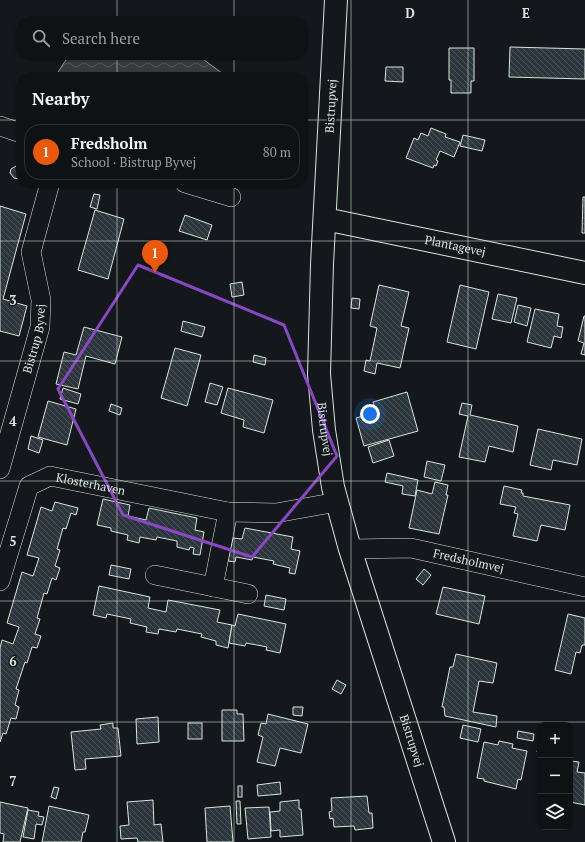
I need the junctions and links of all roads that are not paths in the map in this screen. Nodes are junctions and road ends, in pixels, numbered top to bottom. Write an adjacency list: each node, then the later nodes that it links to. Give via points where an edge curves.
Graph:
1 (336, 0): 7 (main road, Bistrupvej)
2 (0, 126): 3 (street)
3 (16, 131)
4 (49, 188): 9 (street, Bistrup Byvej, via 31,252 41,300 40,327)
5 (201, 188): 6 (street)
6 (231, 197)
7 (325, 219): 8 (main road, Plantagevej); 10 (main road, Bistrupvej, via 319,374 324,430)
8 (585, 273)
9 (0, 469)
10 (337, 502): 11 (street, Klosterhaven, via 276,513); 12 (main road, Bistrupvej)
11 (228, 512): 14 (street, Klosterhaven, via 50,476 29,486); 15 (street)
12 (350, 549): 16 (street, Fredsholmvej, via 411,548); 18 (main road, Bistrupvej)
13 (155, 575): 15 (street)
14 (0, 581)
15 (213, 587): 17 (street)
16 (585, 587)
17 (248, 594)
18 (444, 842)

